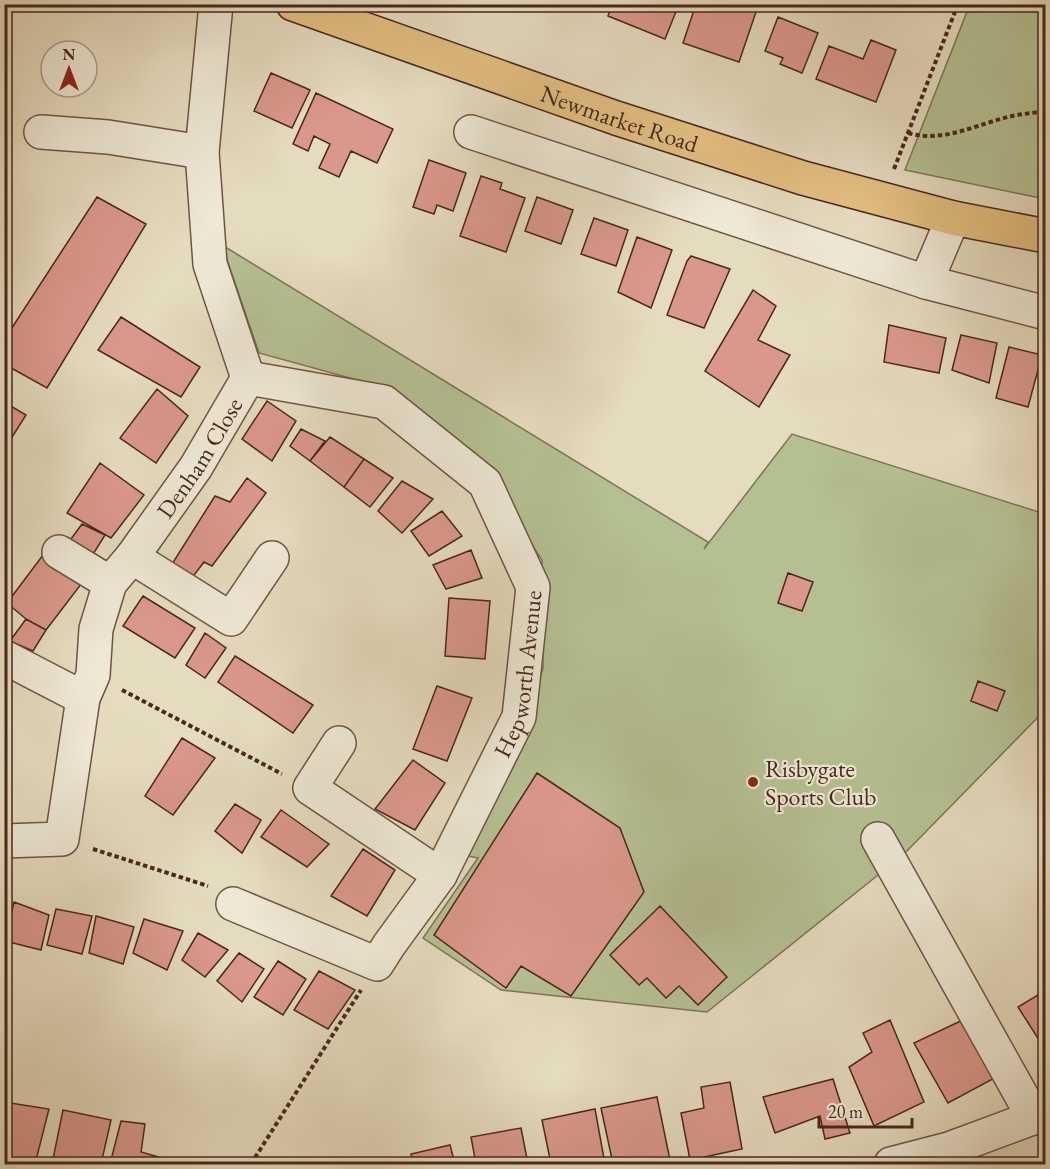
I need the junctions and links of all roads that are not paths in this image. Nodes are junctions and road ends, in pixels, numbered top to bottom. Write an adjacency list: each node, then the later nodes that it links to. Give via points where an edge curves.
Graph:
1 (216, 4): 5 (street, Denham Close)
2 (293, 4): 6 (main road, Newmarket Road, via 616,118 803,178)
3 (41, 132): 5 (street, via 108,137)
4 (471, 132): 8 (street)
5 (202, 152): 10 (street, Denham Close, via 210,264)
6 (953, 218): 7 (main road, Newmarket Road); 8 (street)
7 (1046, 236)
8 (926, 282): 9 (street)
9 (1046, 313)
10 (248, 378): 12 (street, Denham Close, via 196,467); 20 (street, Hepworth Avenue, via 384,402 485,483 532,587 519,717)
11 (59, 552): 14 (street)
12 (132, 557): 13 (street, via 231,619); 14 (street, Denham Close)
13 (273, 558)
14 (110, 583): 16 (street, Denham Close, via 96,629)
15 (4, 657): 16 (street)
16 (88, 687): 19 (street, Denham Close, via 62,839)
17 (339, 743): 20 (street, via 309,788)
18 (878, 839): 22 (street)
19 (4, 841)
20 (440, 875): 21 (street, Hepworth Avenue, via 377,964)
21 (233, 904)
22 (1040, 1115): 23 (street, via 949,1149)
23 (891, 1164)

